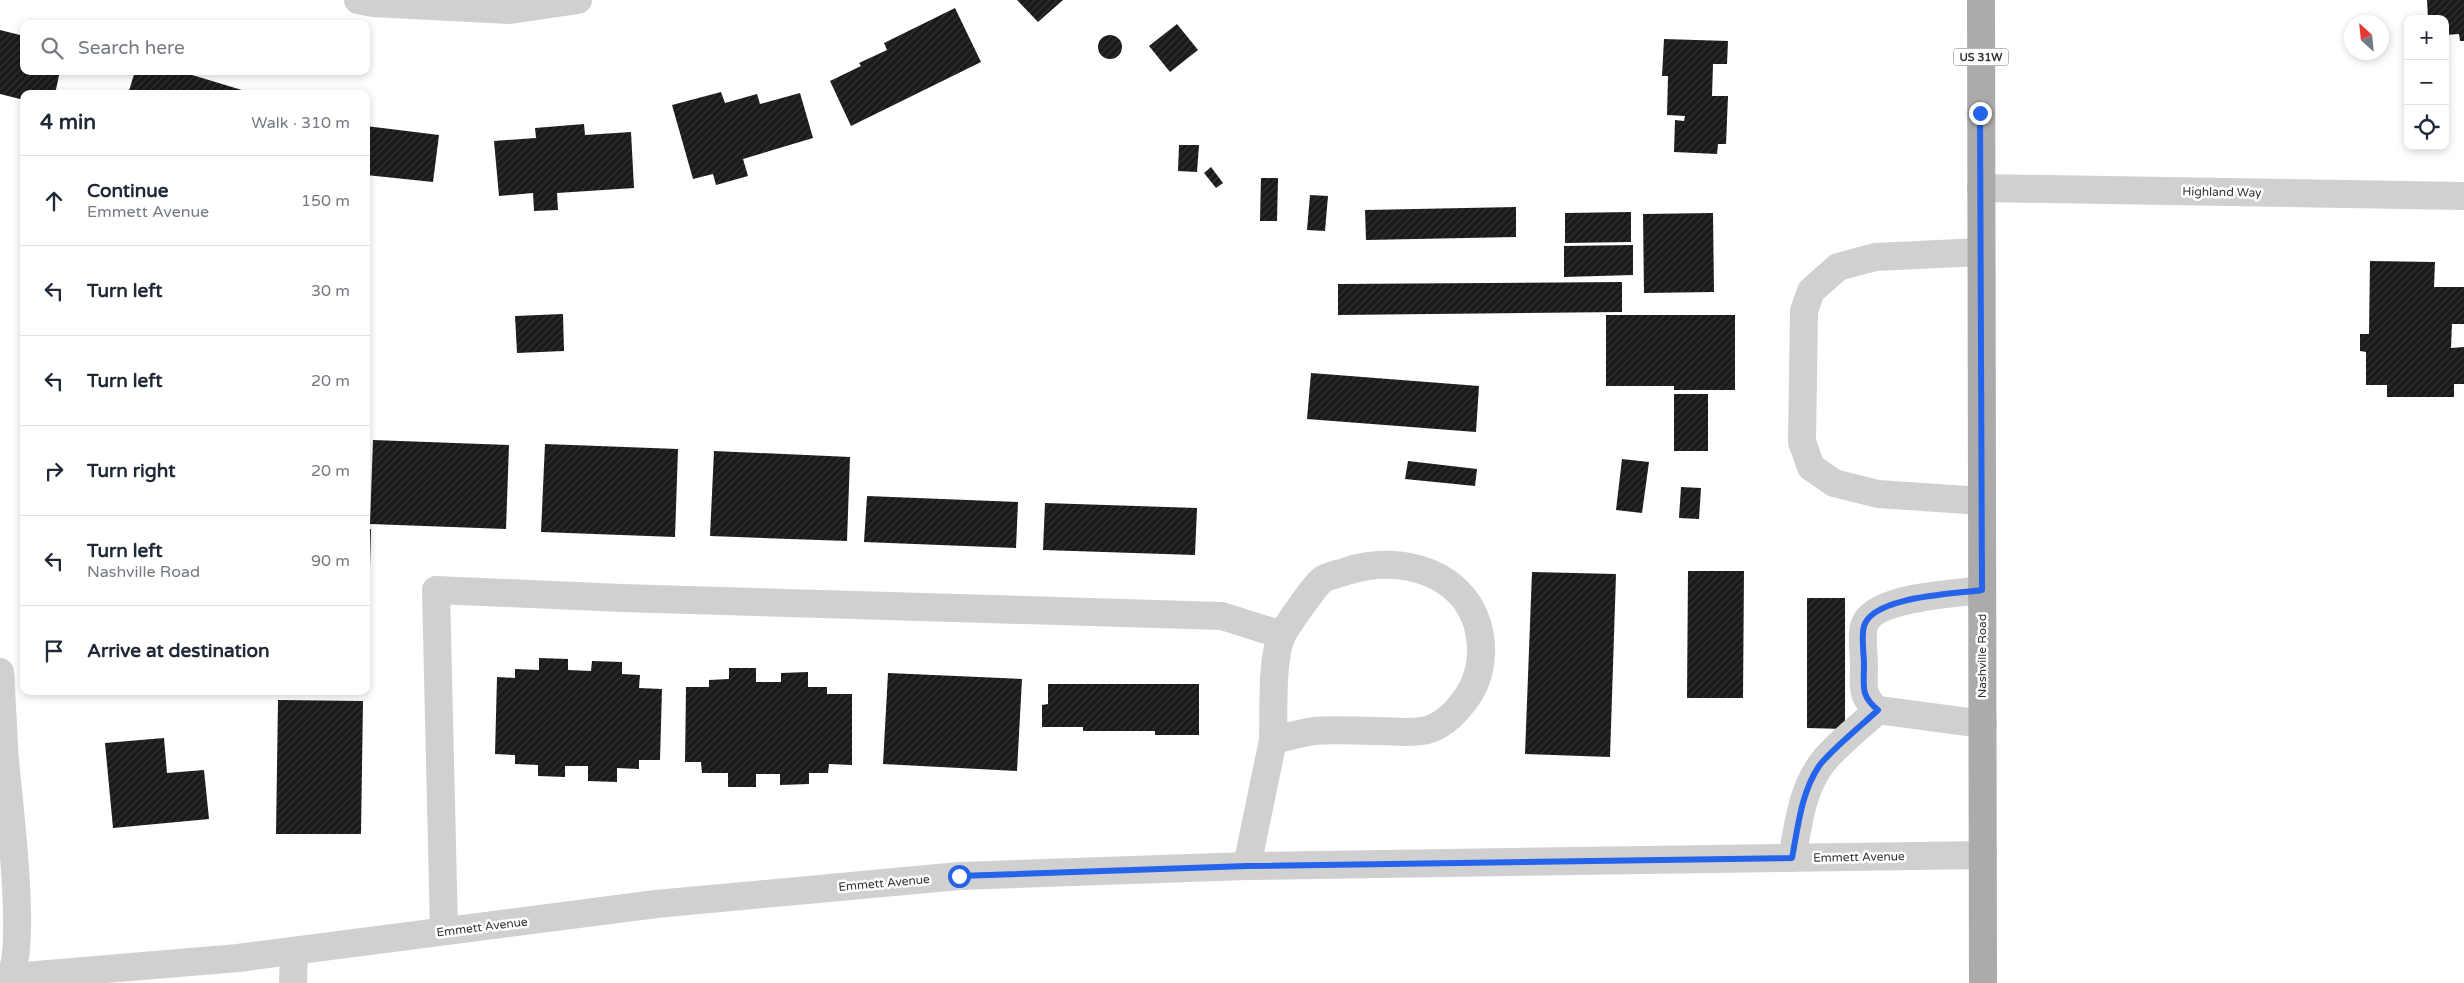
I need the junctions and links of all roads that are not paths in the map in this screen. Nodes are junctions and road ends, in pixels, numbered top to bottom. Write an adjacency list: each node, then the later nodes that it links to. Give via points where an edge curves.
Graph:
1 (358, 0): 2 (street, via 373,4 510,10)
2 (578, 0)
3 (1981, 0): 4 (main road, Nashville Road / US 31W)
4 (1981, 188): 5 (street, Highland Way); 6 (main road, Nashville Road / US 31W)
5 (2464, 196)
6 (1981, 252): 7 (main road, Nashville Road / US 31W); 7 (street, via 1875,257 1838,267 1811,291 1804,312 1802,442 1811,467 1834,483 1878,494)
7 (1982, 501): 8 (main road, Nashville Road / US 31W)
8 (1982, 590): 11 (street, via 1904,601 1887,605 1872,615 1864,626 1864,692 1868,702); 12 (main road, Nashville Road / US 31W)
9 (1282, 635): 13 (street, via 1276,658); 13 (street, via 1322,580 1362,566 1396,564 1418,567 1439,576 1456,590 1470,607 1482,647 1480,668 1473,688 1451,716 1427,730 1314,731); 17 (street, via 1222,616 631,599 436,590)
10 (0, 672): 19 (street, via 17,940)
11 (1878, 710): 12 (street); 15 (street, via 1820,766 1807,790)
12 (1983, 724): 14 (main road, Nashville Road / US 31W)
13 (1274, 740): 16 (street)
14 (1983, 856): 15 (street, Emmett Avenue); 21 (main road, Nashville Road / US 31W)
15 (1792, 858): 16 (street, Emmett Avenue)
16 (1247, 866): 17 (street, Emmett Avenue, via 959,876 656,904)
17 (444, 931): 18 (street, Emmett Avenue)
18 (294, 951): 19 (street, Emmett Avenue); 20 (street)
19 (6, 979)
20 (293, 983)
21 (1983, 983)

